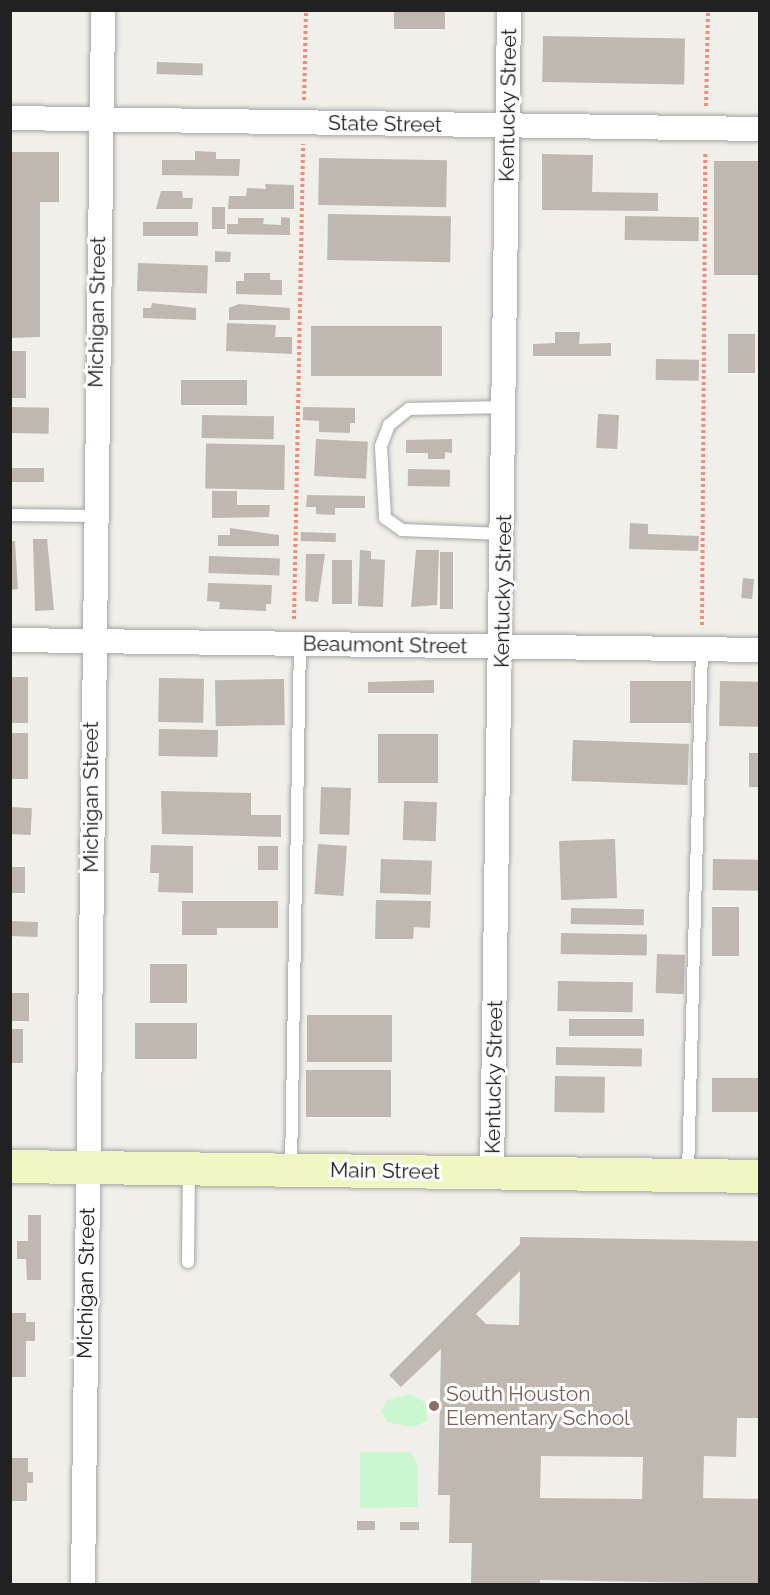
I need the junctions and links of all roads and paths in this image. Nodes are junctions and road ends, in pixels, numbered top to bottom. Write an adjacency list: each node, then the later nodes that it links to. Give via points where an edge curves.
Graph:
1 (103, 10): 6 (street, Michigan Street)
2 (306, 10): 7 (path)
3 (510, 10): 8 (street, Kentucky Street)
4 (708, 10): 9 (path)
5 (10, 118): 6 (street, State Street)
6 (101, 120): 7 (street, State Street); 13 (street, Michigan Street)
7 (304, 123): 8 (street, State Street); 17 (path)
8 (508, 125): 9 (street, State Street); 11 (street, Kentucky Street)
9 (706, 128): 10 (street, State Street); 19 (path)
10 (759, 129)
11 (505, 407): 14 (street, Kentucky Street); 14 (lane, via 409,409 389,425 381,446 385,518 402,530)
12 (10, 515): 13 (lane)
13 (94, 516): 16 (street, Michigan Street)
14 (504, 534): 18 (street, Kentucky Street)
15 (10, 640): 16 (street, Beaumont Street)
16 (92, 641): 17 (street, Beaumont Street); 22 (street, Michigan Street)
17 (297, 644): 18 (street, Beaumont Street); 24 (lane)
18 (503, 647): 19 (street, Beaumont Street); 25 (street, Kentucky Street)
19 (702, 650): 20 (street, Beaumont Street); 26 (lane)
20 (759, 650)
21 (10, 1166): 22 (street, Main Street)
22 (88, 1167): 23 (street, Main Street); 29 (street, Michigan Street)
23 (189, 1168): 24 (street, Main Street); 28 (lane)
24 (291, 1169): 25 (street, Main Street)
25 (492, 1172): 26 (street, Main Street)
26 (688, 1175): 27 (street, Main Street)
27 (759, 1176)
28 (188, 1262)
29 (83, 1584)

